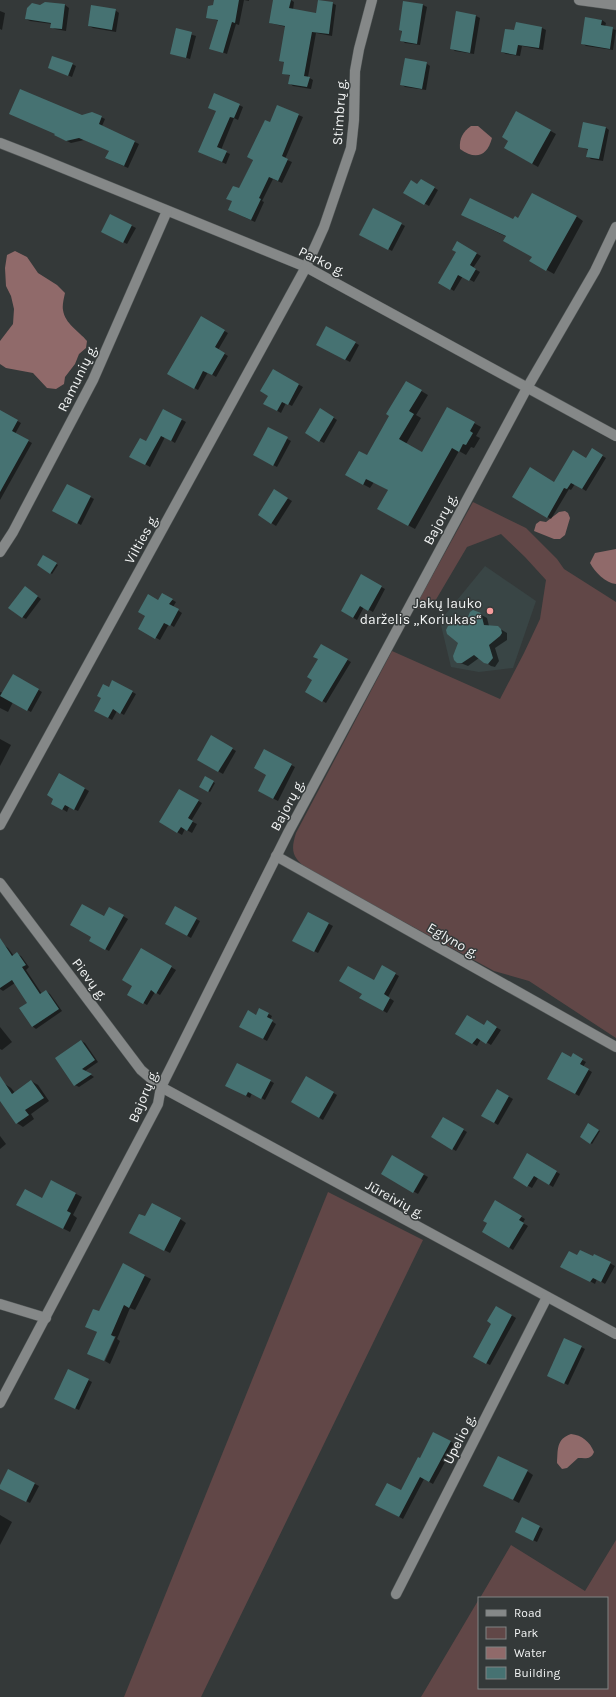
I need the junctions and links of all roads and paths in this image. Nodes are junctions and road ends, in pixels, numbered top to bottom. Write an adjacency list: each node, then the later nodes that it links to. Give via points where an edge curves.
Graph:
1 (372, 0): 7 (street, Stimbrų g., via 355,71 351,148 324,227)
2 (579, 0): 3 (street)
3 (616, 5)
4 (0, 143): 5 (street, Parko g.)
5 (167, 211): 7 (street, Parko g.); 10 (street, Ramunių g., via 94,380)
6 (616, 227): 8 (street, Bajorų g., via 595,271)
7 (306, 267): 8 (street, Parko g.); 11 (street, Vilties g.)
8 (527, 388): 9 (street, Parko g.); 12 (street, Bajorų g.)
9 (616, 436)
10 (0, 552)
11 (0, 825)
12 (276, 856): 14 (street, Eglyno g.); 15 (street, Bajorų g.)
13 (0, 883): 15 (street, Pievų g., via 141,1070)
14 (616, 1047)
15 (161, 1087): 16 (street, Jūreivių g.); 18 (street, Bajorų g., via 158,1104)
16 (547, 1298): 19 (street, Jūreivių g.); 21 (street, Upelio g.)
17 (0, 1304): 18 (street)
18 (46, 1318): 20 (street, Bajorų g.)
19 (616, 1334)
20 (0, 1404)
21 (396, 1594)

